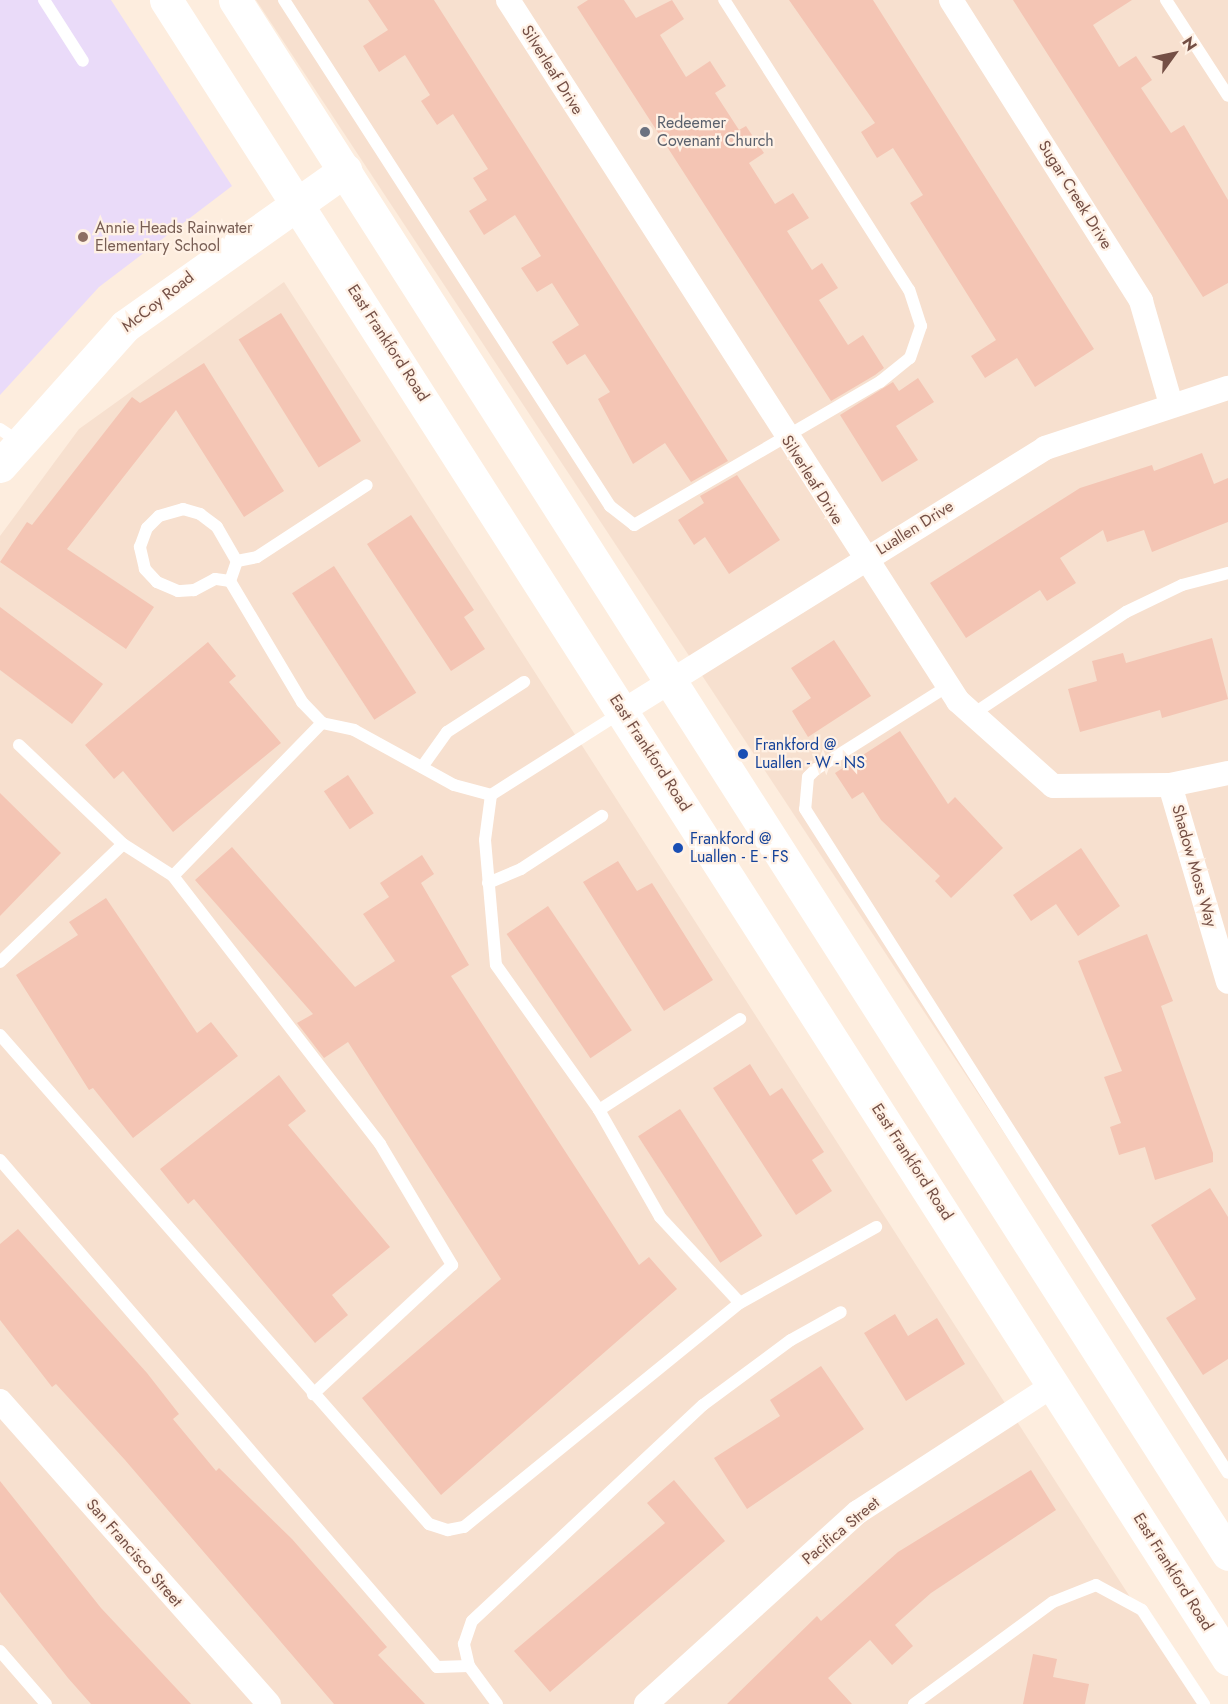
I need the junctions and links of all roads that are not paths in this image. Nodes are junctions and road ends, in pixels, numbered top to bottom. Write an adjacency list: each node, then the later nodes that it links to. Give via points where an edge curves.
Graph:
1 (44, 0): 9 (lane)
2 (166, 0): 12 (main road, East Frankford Road)
3 (235, 0): 11 (main road)
4 (284, 0): 15 (lane, via 610,506 634,525)
5 (508, 0): 15 (street, Silverleaf Drive)
6 (724, 0): 15 (lane, via 919,307 921,326 910,358)
7 (951, 0): 14 (street, Sugar Creek Drive, via 1141,301)
8 (1166, 0): 10 (lane)
9 (83, 61)
10 (1228, 96)
11 (345, 171): 12 (main road, McCoy Road); 22 (main road)
12 (299, 204): 16 (main road, McCoy Road, via 124,327); 25 (main road, East Frankford Road)
13 (1228, 388): 14 (street, Luallen Drive)
14 (1171, 404): 18 (street, Luallen Drive, via 1045,448)
15 (786, 439): 18 (street, Silverleaf Drive)
16 (6, 445)
17 (367, 485): 19 (lane, via 257,557)
18 (863, 560): 22 (street, Luallen Drive); 24 (street, Silverleaf Drive)
19 (237, 561): 21 (lane); 21 (lane, via 217,527 201,514 183,509 159,516 147,528 140,547 145,569 157,582 178,591 194,590 214,579)
20 (1228, 573): 26 (lane, via 1182,585 1126,612)
21 (230, 581): 27 (lane, via 302,702)
22 (671, 680): 25 (street, Luallen Drive); 50 (main road)
23 (524, 682): 29 (lane, via 447,732)
24 (948, 686): 26 (street, Silverleaf Drive); 49 (lane, via 816,769 808,777 805,809)
25 (623, 711): 32 (lane); 46 (main road, East Frankford Road)
26 (973, 714): 31 (street, Silverleaf Drive, via 1053,786)
27 (322, 723): 29 (lane, via 354,730); 35 (lane)
28 (19, 745): 34 (lane)
29 (422, 767): 32 (lane, via 454,785)
30 (1228, 773): 31 (street, Silverleaf Drive)
31 (1170, 785): 38 (street, Shadow Moss Way)
32 (491, 795): 36 (lane, via 485,840)
33 (602, 816): 36 (lane, via 521,869)
34 (123, 844): 35 (lane); 37 (lane)
35 (173, 876): 47 (lane, via 380,1144 452,1265)
36 (488, 883): 41 (lane, via 496,965)
37 (0, 962)
38 (1228, 982)
39 (740, 1019): 41 (lane)
40 (0, 1035): 47 (lane)
41 (599, 1110): 44 (lane, via 660,1217)
42 (0, 1160): 53 (lane, via 437,1666)
43 (876, 1227): 44 (lane)
44 (740, 1303): 47 (lane, via 464,1527 448,1530 429,1524)
45 (842, 1312): 53 (lane, via 791,1340 703,1406 491,1601 472,1621 464,1644)
46 (1055, 1384): 51 (main road, East Frankford Road); 57 (street, Pacifica Street, via 858,1512)
47 (313, 1394)
48 (0, 1401): 55 (street, San Francisco Street)
49 (1228, 1473)
50 (1228, 1554)
51 (1224, 1643)
52 (0, 1651): 54 (lane)
53 (469, 1666): 56 (lane)
54 (46, 1704)
55 (269, 1704)
56 (497, 1704)
57 (646, 1704)
58 (914, 1704): 59 (lane, via 1053,1602 1096,1586 1142,1610)
59 (1204, 1704)

